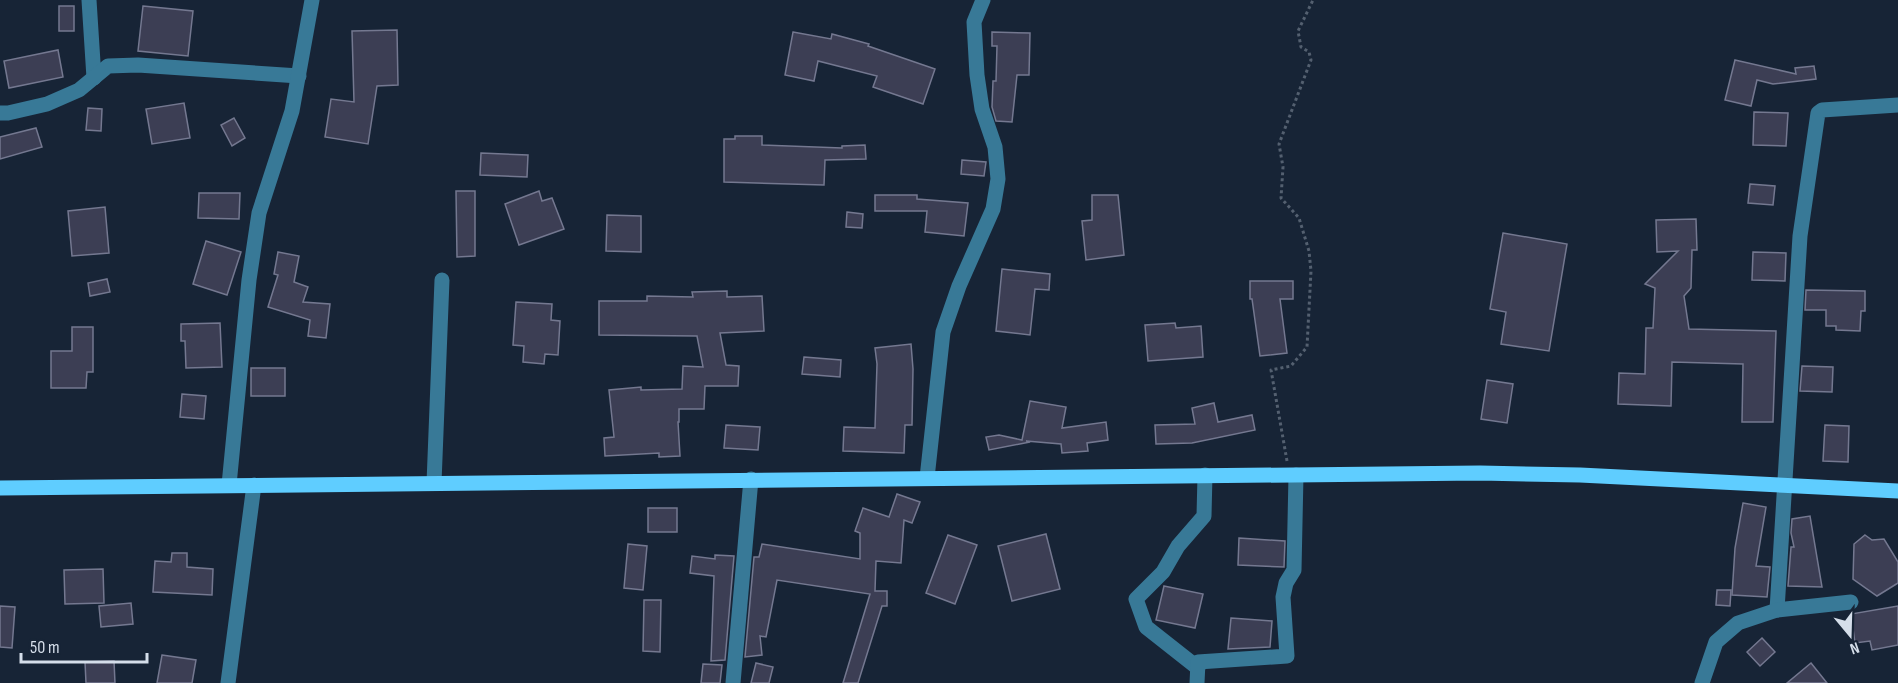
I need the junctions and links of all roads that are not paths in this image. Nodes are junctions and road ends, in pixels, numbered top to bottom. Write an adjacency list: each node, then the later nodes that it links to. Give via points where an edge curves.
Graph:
1 (89, 0): 5 (street)
2 (312, 0): 4 (street)
3 (983, 0): 11 (street, via 974,22 977,75 982,109 995,147 998,179 993,209 943,332)
4 (299, 76): 5 (street, via 138,65 108,66); 14 (street, via 260,213 249,280)
5 (94, 78): 7 (street, via 79,90 47,104)
6 (1898, 105): 16 (street, via 1818,113 1800,236)
7 (0, 113)
8 (442, 280): 13 (street)
9 (1292, 475): 10 (main road); 16 (main road, via 1480,472); 21 (street, via 1294,570 1283,597 1287,656 1198,662)
10 (1205, 476): 11 (main road); 21 (street, via 1204,516 1178,546 1163,572 1136,599 1146,627)
11 (927, 478): 12 (main road)
12 (751, 479): 13 (main road); 23 (street)
13 (434, 483): 15 (main road)
14 (229, 485): 15 (main road); 17 (main road)
15 (254, 485): 22 (street)
16 (1786, 486): 18 (main road); 20 (street)
17 (0, 488)
18 (1898, 491)
19 (1851, 602): 20 (street)
20 (1777, 610): 24 (street, via 1738,623 1716,642)
21 (1197, 675)
22 (228, 683)
23 (733, 683)
24 (1702, 683)

